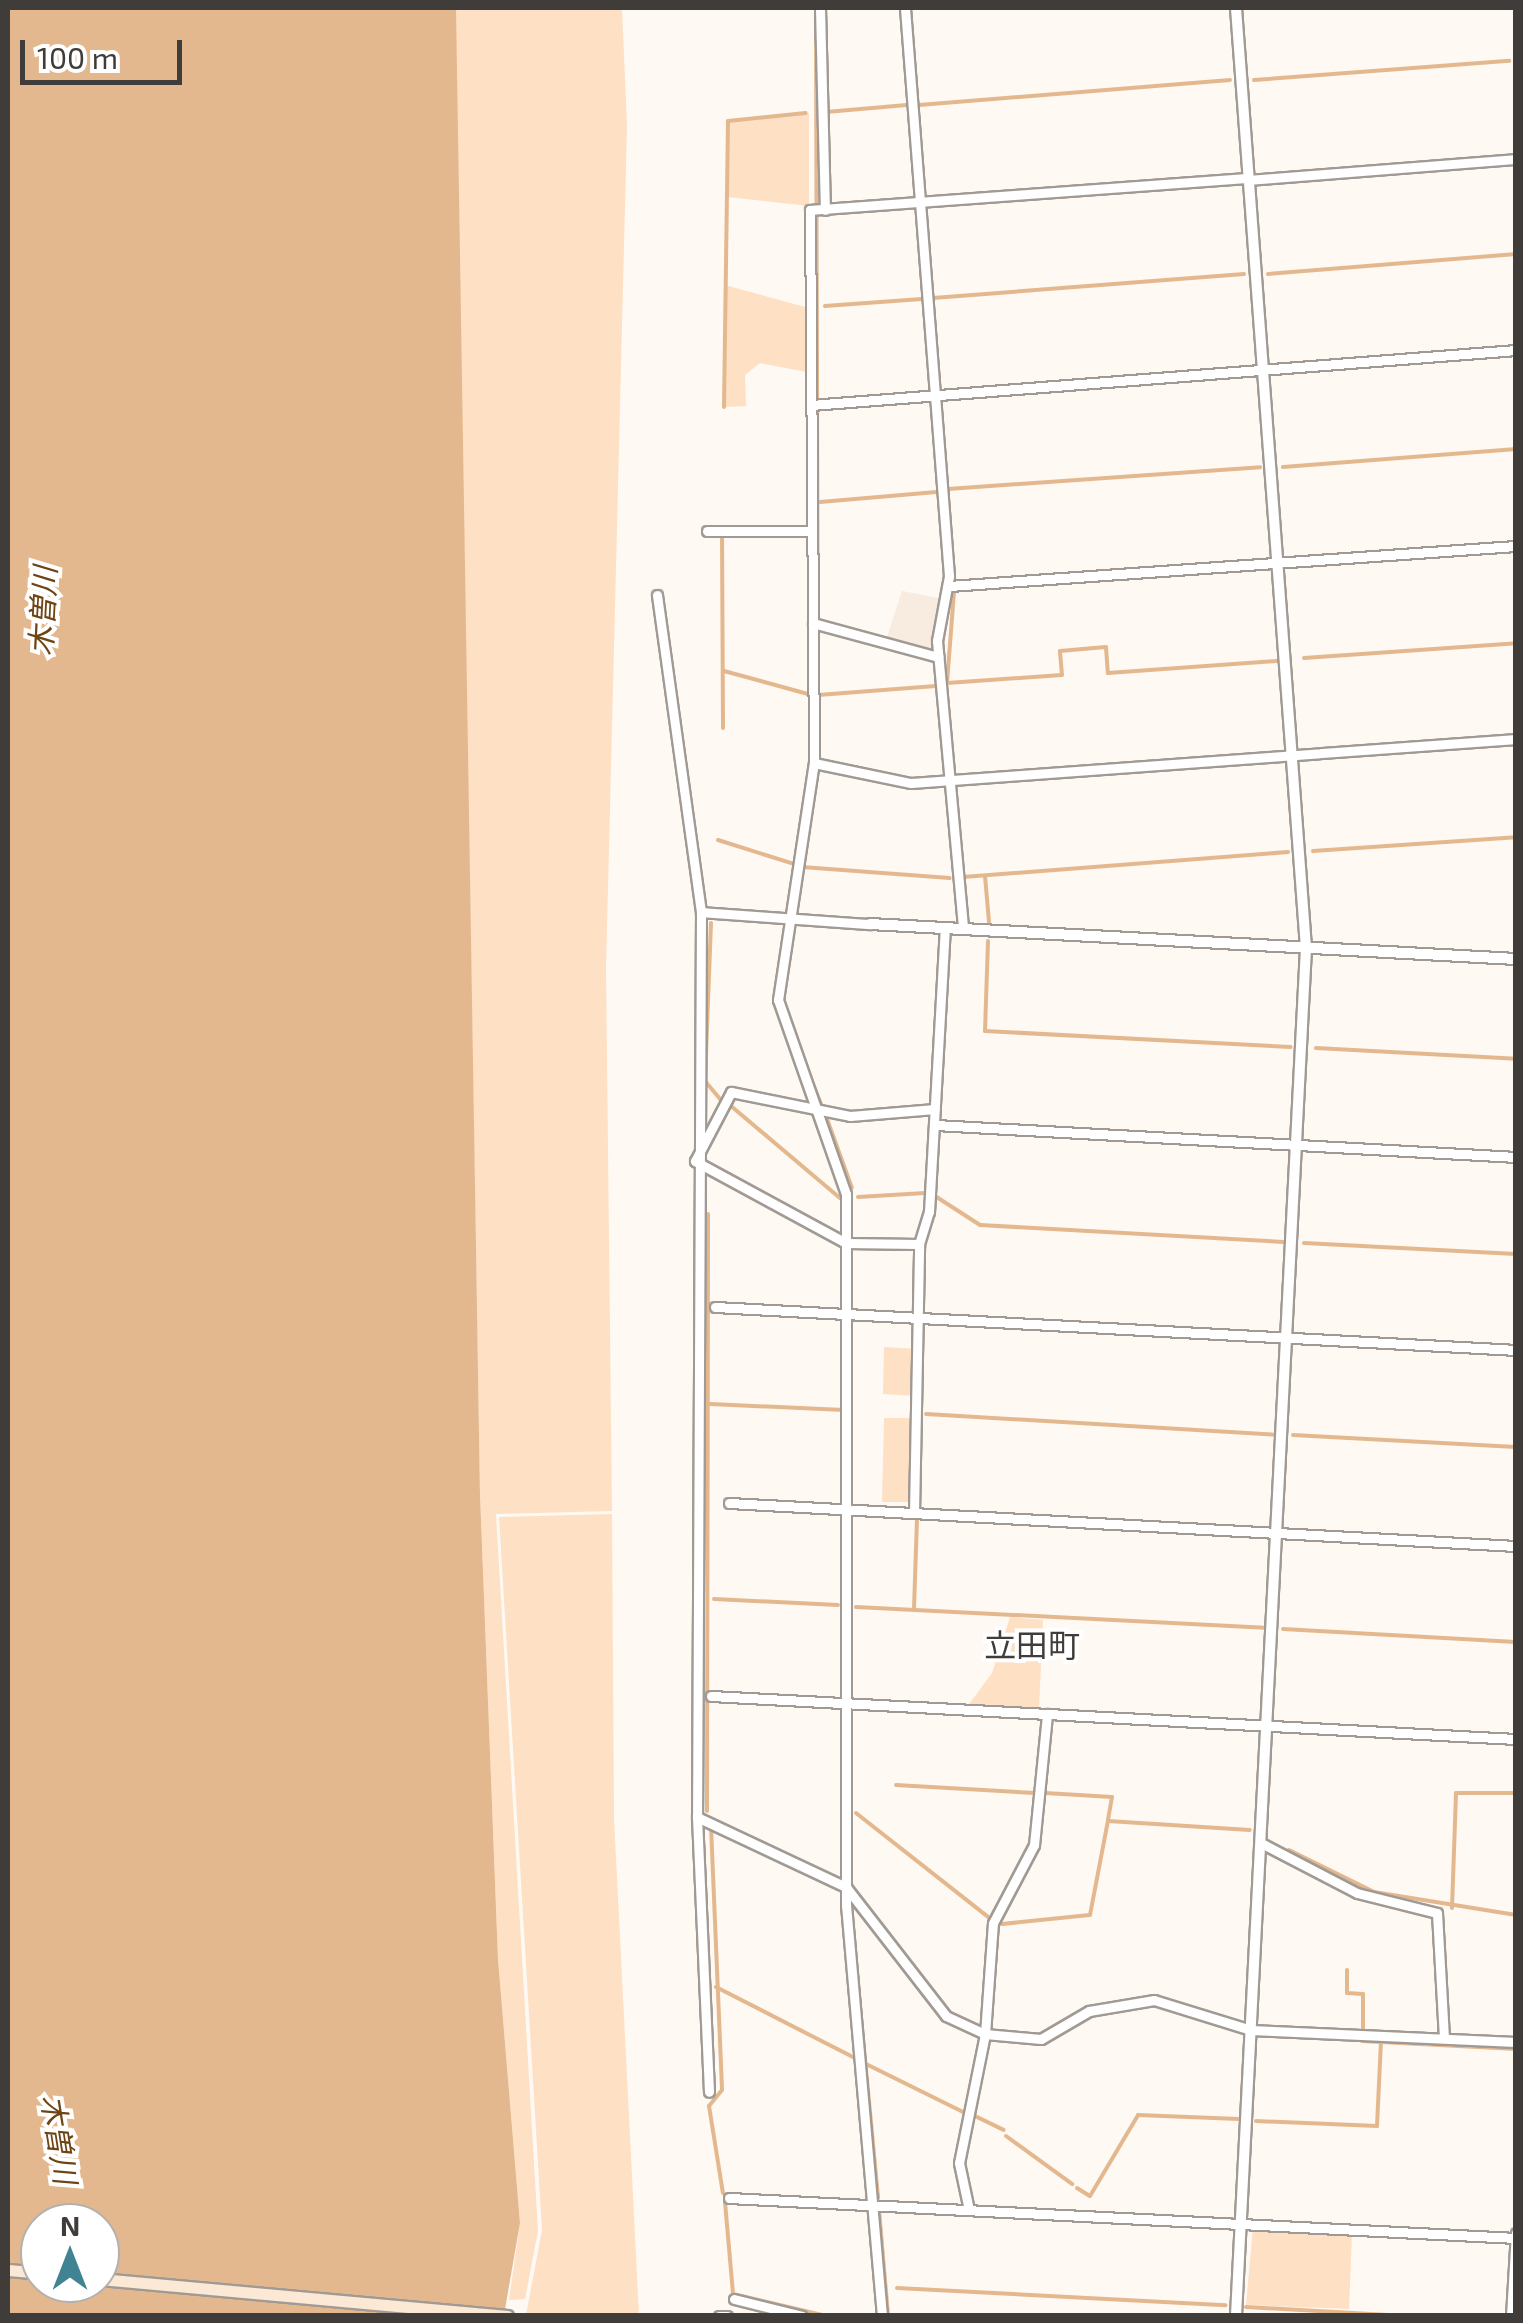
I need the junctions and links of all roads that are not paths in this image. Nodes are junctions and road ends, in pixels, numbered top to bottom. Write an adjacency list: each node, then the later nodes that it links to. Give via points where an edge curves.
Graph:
1 (820, 8): 8 (street)
2 (906, 8): 3 (street); 7 (street)
3 (918, 8)
4 (1236, 8): 6 (street)
5 (1516, 160): 6 (street)
6 (1249, 179): 7 (street); 10 (street)
7 (921, 202): 8 (street); 11 (street)
8 (819, 210): 12 (street)
9 (1516, 350): 10 (street)
10 (1264, 369): 11 (street); 16 (street)
11 (935, 394): 12 (street); 17 (street)
12 (815, 404): 14 (street)
13 (707, 531): 14 (street)
14 (812, 532): 19 (street)
15 (1516, 546): 16 (street)
16 (1278, 564): 17 (street); 22 (street)
17 (949, 586): 20 (street)
18 (657, 595): 25 (street)
19 (818, 623): 20 (street); 23 (street)
20 (938, 657): 24 (street)
21 (1516, 739): 22 (street)
22 (1291, 756): 24 (street); 30 (street)
23 (817, 763): 24 (street, via 911,783); 26 (street)
24 (950, 781): 29 (street)
25 (701, 912): 26 (street); 37 (street)
26 (789, 921): 27 (street); 32 (street, via 780,1011)
27 (870, 924): 28 (street)
28 (946, 928): 29 (street); 33 (street)
29 (963, 928): 30 (street)
30 (1306, 948): 31 (street); 35 (street)
31 (1516, 958)
32 (818, 1108): 33 (street, via 850,1116); 37 (street, via 731,1092); 38 (street, via 846,1194)
33 (935, 1108): 34 (street)
34 (935, 1126): 35 (street); 39 (street)
35 (1296, 1144): 36 (street); 43 (street)
36 (1516, 1157)
37 (695, 1162): 38 (street); 55 (street)
38 (846, 1243): 39 (street); 41 (street)
39 (919, 1244): 42 (street)
40 (715, 1306): 41 (street)
41 (847, 1315): 42 (street); 46 (street)
42 (924, 1319): 43 (street); 47 (street)
43 (1288, 1337): 44 (street); 48 (street)
44 (1516, 1350)
45 (729, 1503): 46 (street)
46 (845, 1509): 47 (street); 51 (street)
47 (914, 1513): 48 (street)
48 (1277, 1533): 49 (street); 53 (street)
49 (1516, 1546)
50 (712, 1696): 51 (street)
51 (843, 1704): 52 (street); 57 (street)
52 (1047, 1714): 53 (street); 59 (street, via 1034,1845 993,1924)
53 (1267, 1727): 54 (street); 56 (street)
54 (1516, 1738)
55 (698, 1817): 57 (street); 62 (street)
56 (1261, 1843): 58 (street); 60 (street, via 1357,1893 1437,1913)
57 (846, 1887): 59 (street, via 946,2016); 64 (street)
58 (1251, 2030): 59 (street, via 1154,2000 1089,2011 1040,2039); 60 (street); 66 (street)
59 (985, 2034): 65 (street, via 959,2163)
60 (1444, 2038): 61 (street)
61 (1516, 2042)
62 (709, 2092)
63 (730, 2198): 64 (street)
64 (871, 2204): 65 (street); 74 (street)
65 (969, 2210): 66 (street)
66 (1242, 2224): 67 (street); 75 (street)
67 (1515, 2237): 76 (street)
68 (120, 2281): 70 (main road)
69 (734, 2299): 73 (street)
70 (507, 2316)
71 (719, 2316): 72 (street)
72 (726, 2316)
73 (802, 2316)
74 (882, 2316)
75 (1236, 2316)
76 (1511, 2316)

